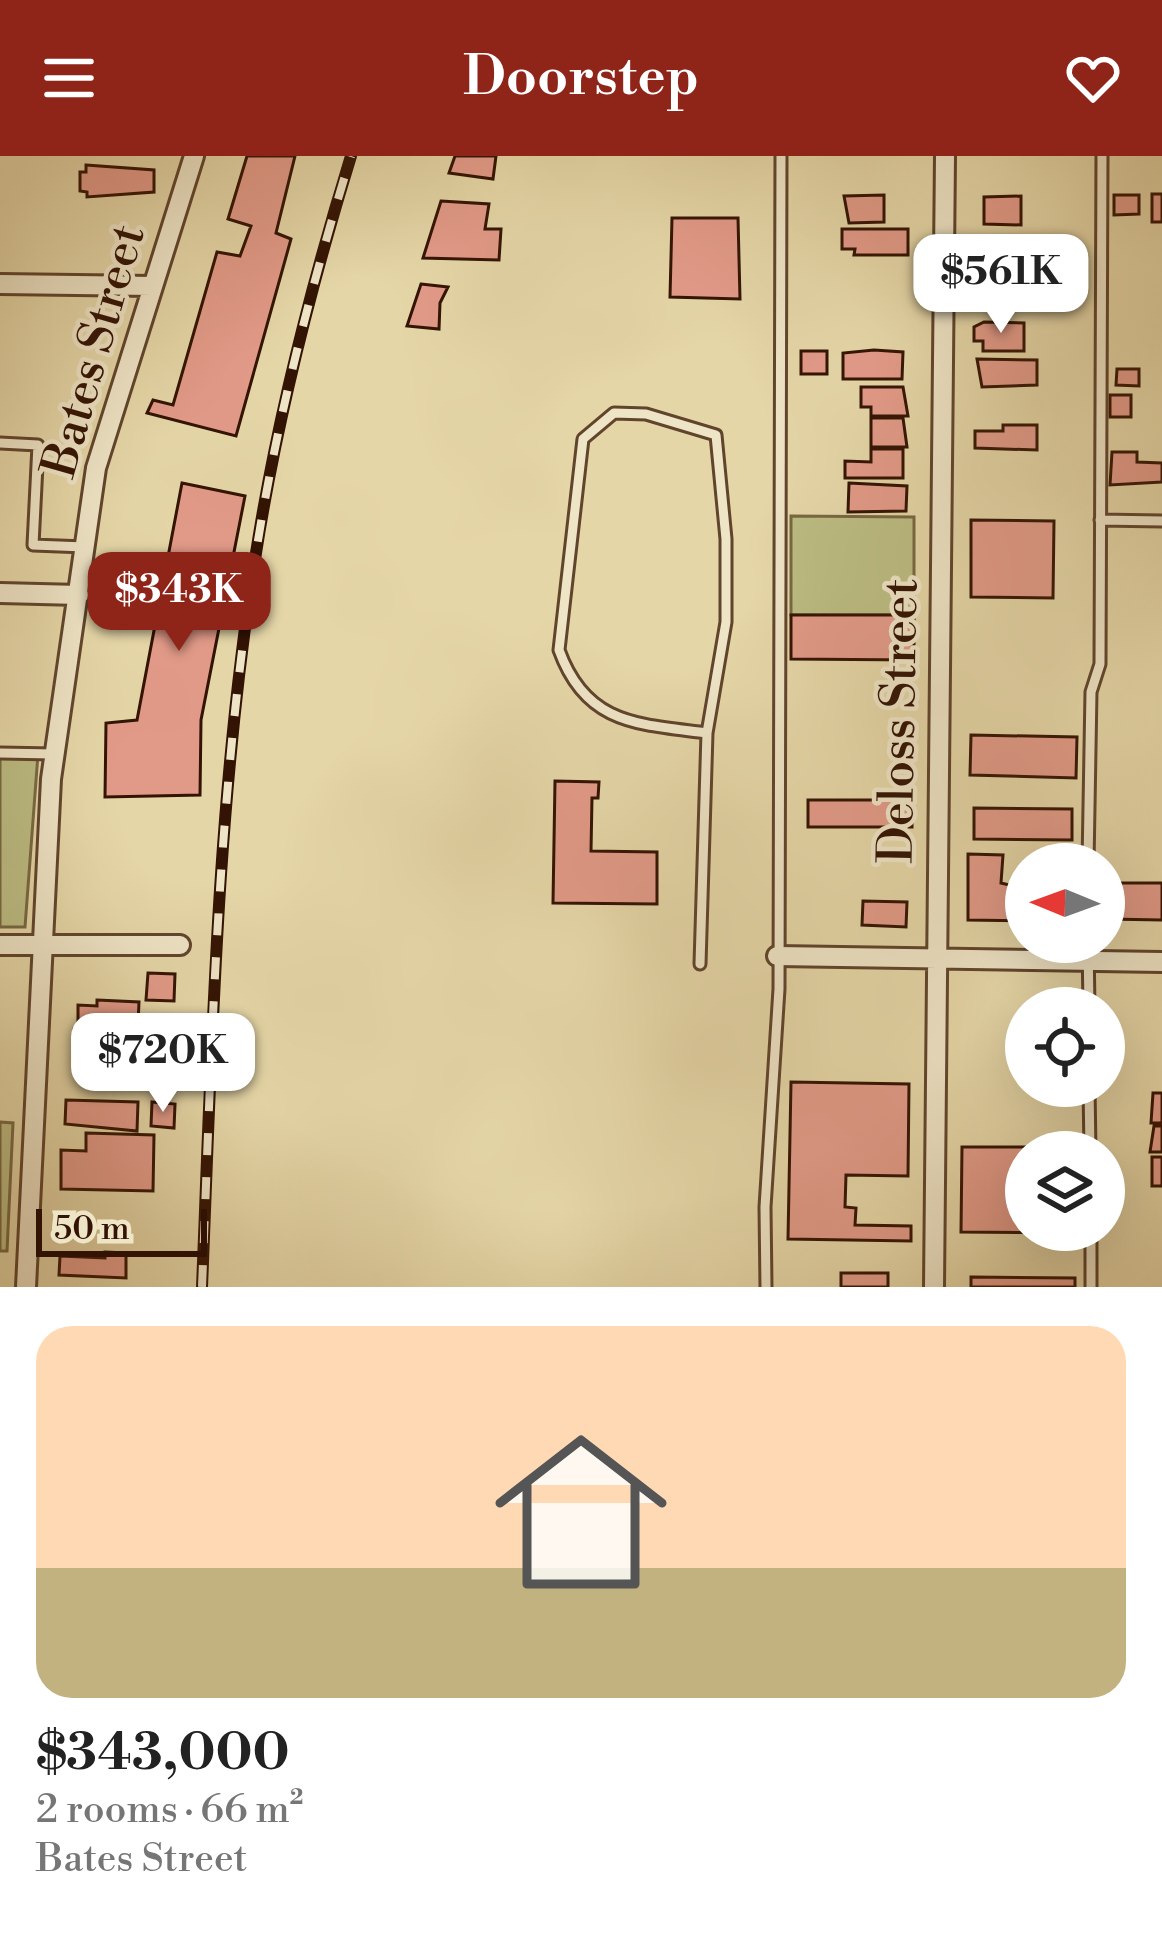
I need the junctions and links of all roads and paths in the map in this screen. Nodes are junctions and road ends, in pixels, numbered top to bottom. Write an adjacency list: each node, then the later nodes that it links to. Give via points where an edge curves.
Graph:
1 (194, 156): 6 (street, Bates Street)
2 (782, 156): 21 (lane)
3 (945, 156): 23 (street, Deloss Street)
4 (1102, 156): 8 (lane)
5 (0, 284): 6 (street)
6 (152, 286): 10 (street, Bates Street, via 100,449)
7 (0, 443): 10 (lane, via 38,445 33,545)
8 (1100, 520): 9 (lane); 16 (lane)
9 (1162, 521)
10 (85, 547): 12 (street, Bates Street)
11 (0, 593): 12 (street)
12 (79, 595): 15 (street, Bates Street)
13 (707, 733): 13 (lane, via 726,622 716,435 614,413 583,439 559,650 569,678 599,710); 25 (lane)
14 (0, 753): 15 (lane)
15 (54, 754): 19 (street, Bates Street)
16 (1088, 843)
17 (0, 945): 19 (street)
18 (180, 945): 19 (street)
19 (44, 946): 27 (street, Bates Street)
20 (1005, 955): 23 (street)
21 (777, 956): 23 (street); 28 (lane)
22 (1125, 956): 24 (street)
23 (937, 959): 29 (street, Deloss Street)
24 (1162, 962)
25 (700, 964)
26 (1091, 1251): 30 (lane)
27 (26, 1287)
28 (766, 1287)
29 (934, 1287)
30 (1091, 1287)

